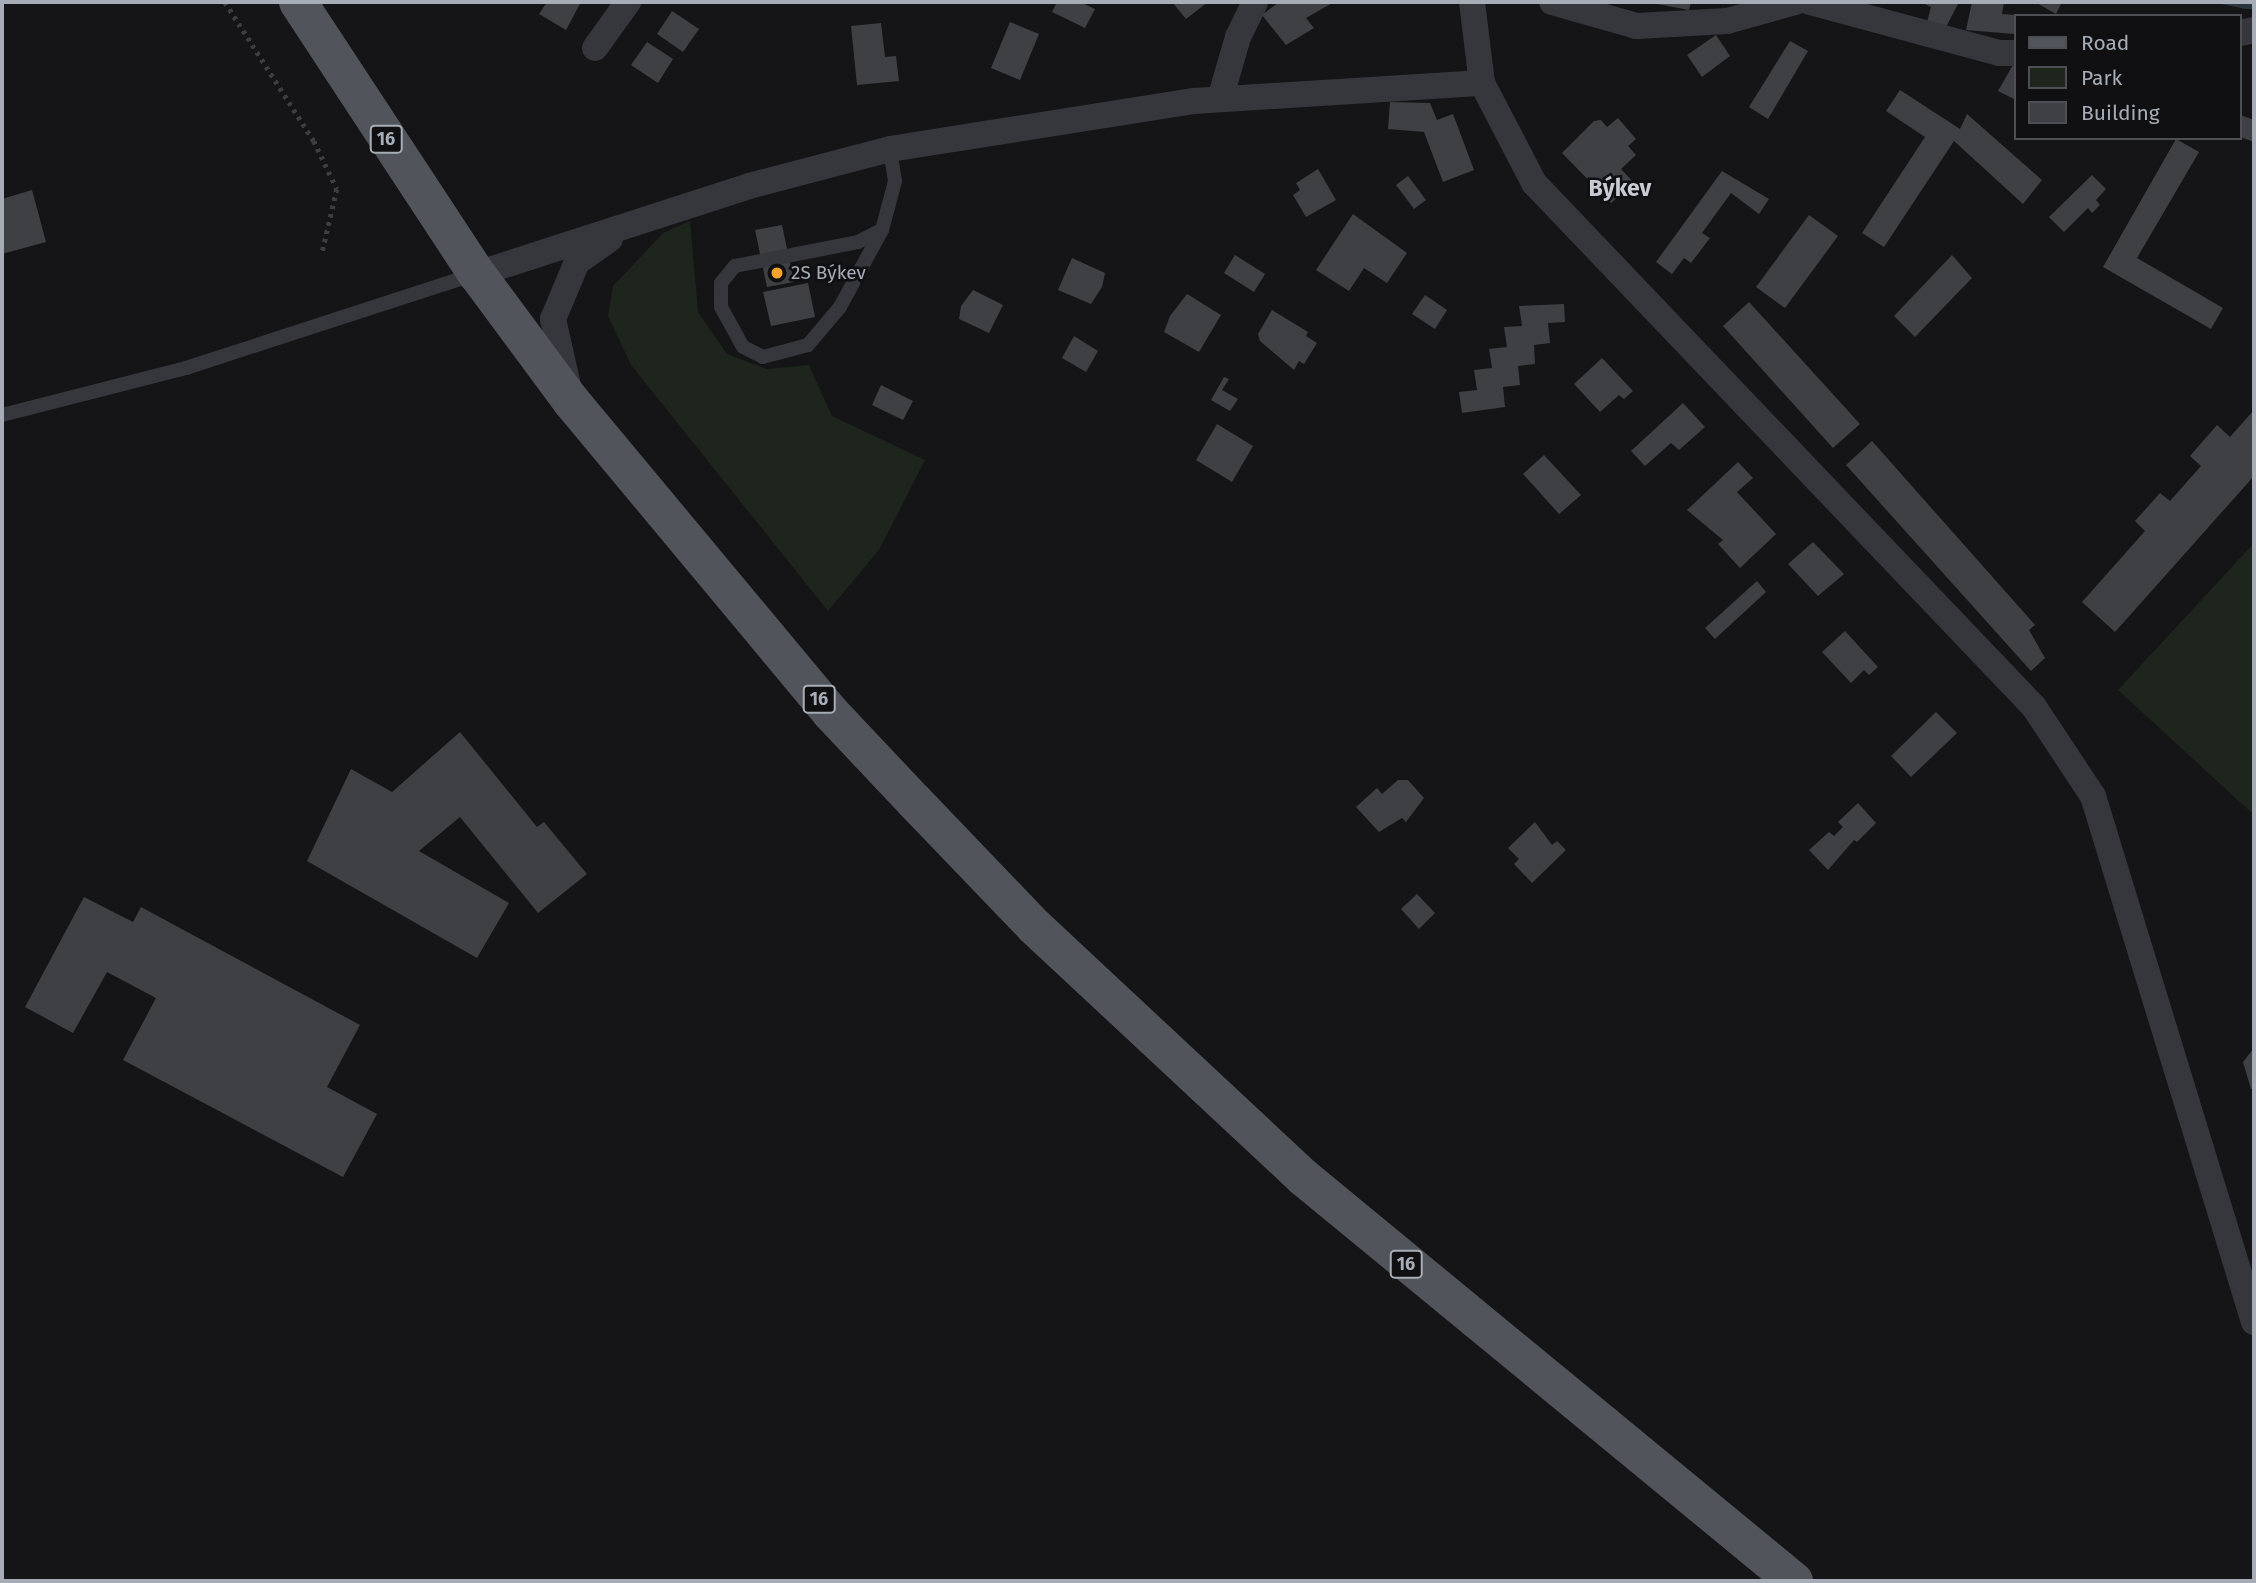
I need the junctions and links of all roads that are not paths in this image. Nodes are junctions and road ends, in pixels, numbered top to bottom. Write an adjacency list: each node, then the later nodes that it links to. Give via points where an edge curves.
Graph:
1 (298, 2): 15 (main road, 16)
2 (628, 2): 8 (street)
3 (1255, 2): 11 (street, via 1238,37)
4 (1472, 2): 10 (street)
5 (1552, 2): 6 (street, via 1637,26 1727,20)
6 (1795, 2)
7 (1810, 2): 9 (street, via 1999,53)
8 (595, 48)
9 (2014, 53)
10 (1482, 83): 11 (street); 18 (street, via 1534,183 2034,708 2093,796)
11 (1220, 99): 12 (street)
12 (890, 149): 13 (street); 14 (lane, via 895,181)
13 (632, 224): 15 (street); 16 (street, via 577,262 553,319)
14 (882, 230): 14 (lane, via 858,242 735,266 721,283 721,307 743,347 763,357 808,345 840,307)
15 (477, 274): 16 (main road, 16); 17 (lane, via 186,368)
16 (572, 401): 19 (main road, 16, via 831,713 1082,972 1313,1186)
17 (2, 415)
18 (2254, 1322)
19 (1794, 1581)

